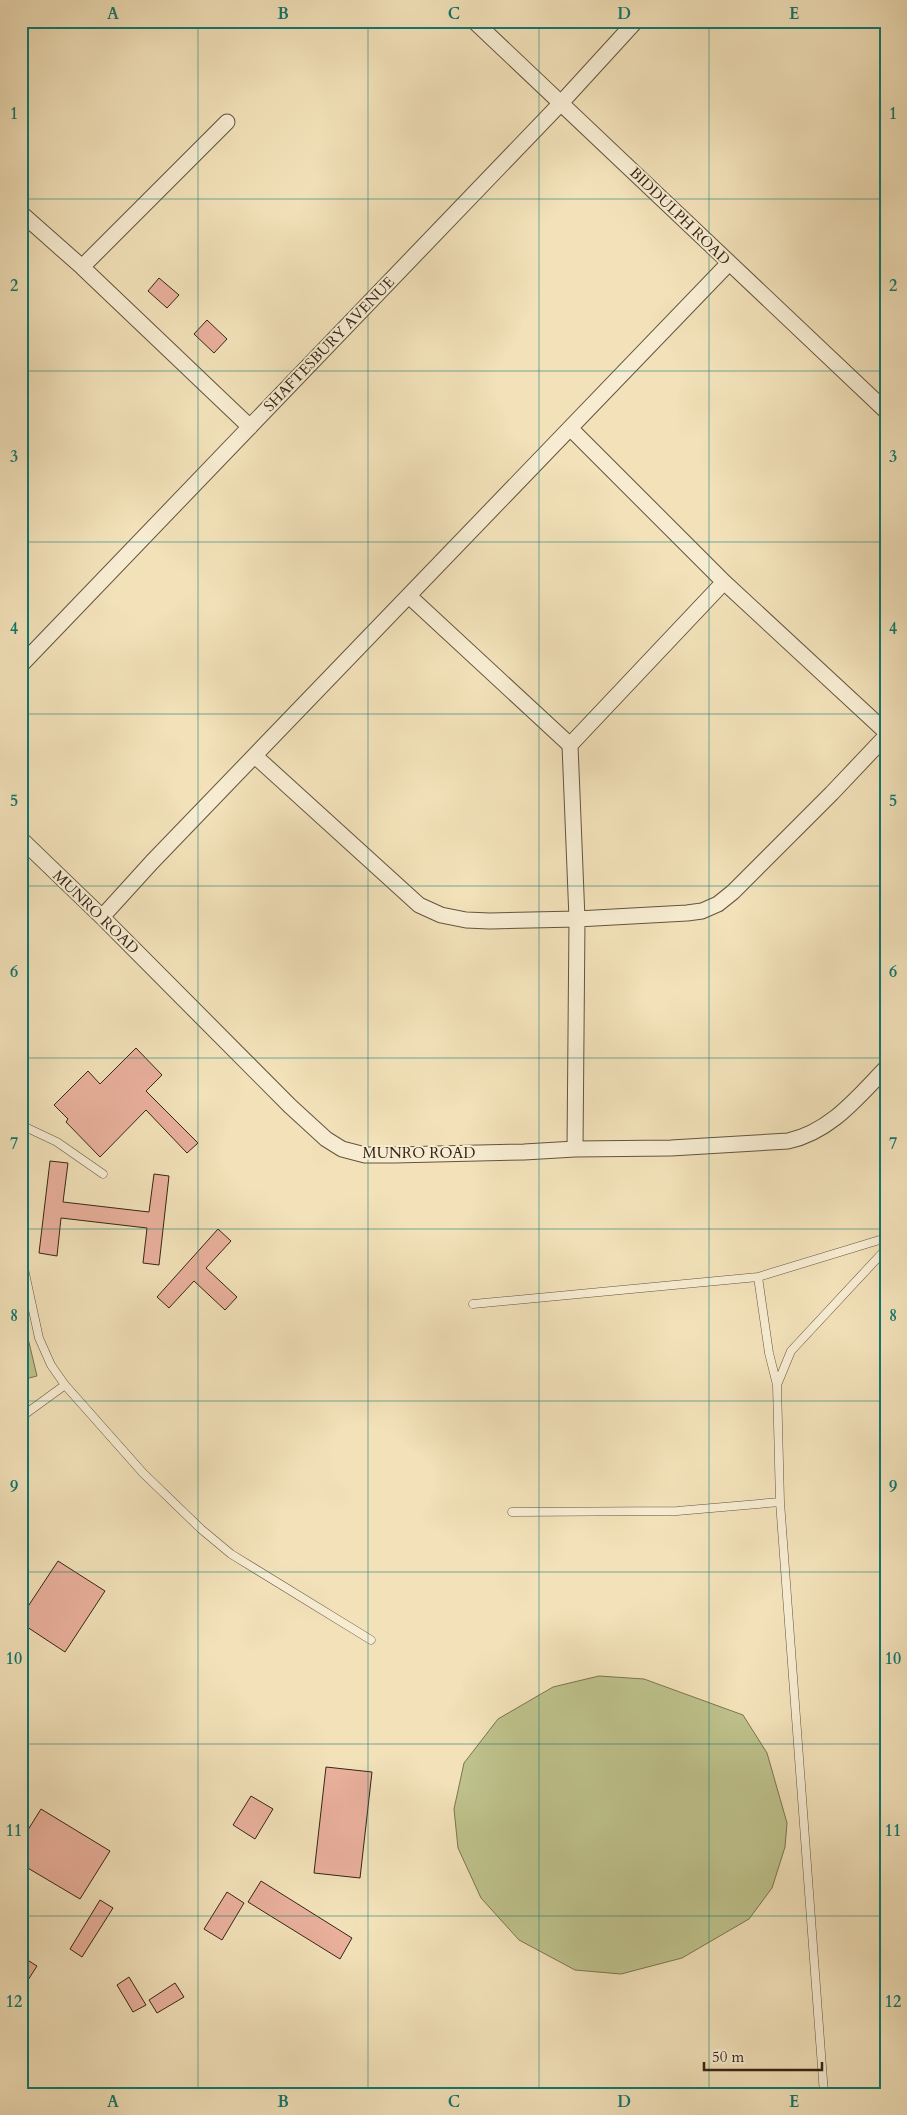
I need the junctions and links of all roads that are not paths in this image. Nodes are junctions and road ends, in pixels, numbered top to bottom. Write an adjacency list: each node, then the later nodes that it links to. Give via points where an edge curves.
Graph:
1 (474, 21): 3 (street, BIDDULPH ROAD)
2 (636, 21): 3 (street, SHAFTESBURY AVENUE)
3 (561, 103): 6 (street, BIDDULPH ROAD); 9 (street, SHAFTESBURY AVENUE)
4 (227, 122): 7 (street)
5 (21, 213): 7 (street)
6 (730, 263): 8 (street, BIDDULPH ROAD); 10 (street)
7 (82, 267): 9 (street)
8 (886, 411)
9 (250, 426): 13 (street, SHAFTESBURY AVENUE)
10 (570, 428): 11 (street); 12 (street)
11 (724, 582): 14 (street); 15 (street)
12 (409, 596): 15 (street); 16 (street)
13 (21, 665)
14 (886, 734): 19 (street, via 765,862 718,904 687,913)
15 (570, 745): 19 (street)
16 (255, 756): 18 (street); 19 (street, via 398,887 434,912 466,920)
17 (21, 839): 18 (street, MUNRO ROAD)
18 (102, 917): 22 (street, MUNRO ROAD, via 290,1106 342,1150 394,1156)
19 (577, 919): 22 (street)
20 (886, 1068): 22 (street, MUNRO ROAD, via 831,1122 804,1138 671,1148)
21 (21, 1125): 23 (lane, via 58,1142)
22 (575, 1149)
23 (104, 1174)
24 (886, 1238): 27 (lane)
25 (886, 1248): 30 (lane, via 791,1351)
26 (21, 1255): 29 (lane, via 39,1338)
27 (758, 1277): 28 (lane); 30 (lane, via 769,1353)
28 (473, 1304)
29 (64, 1385): 31 (lane); 34 (lane, via 143,1473 215,1542)
30 (778, 1385): 32 (lane)
31 (21, 1417)
32 (780, 1502): 33 (lane, via 677,1512); 35 (lane)
33 (512, 1512)
34 (371, 1640)
35 (824, 2094)

